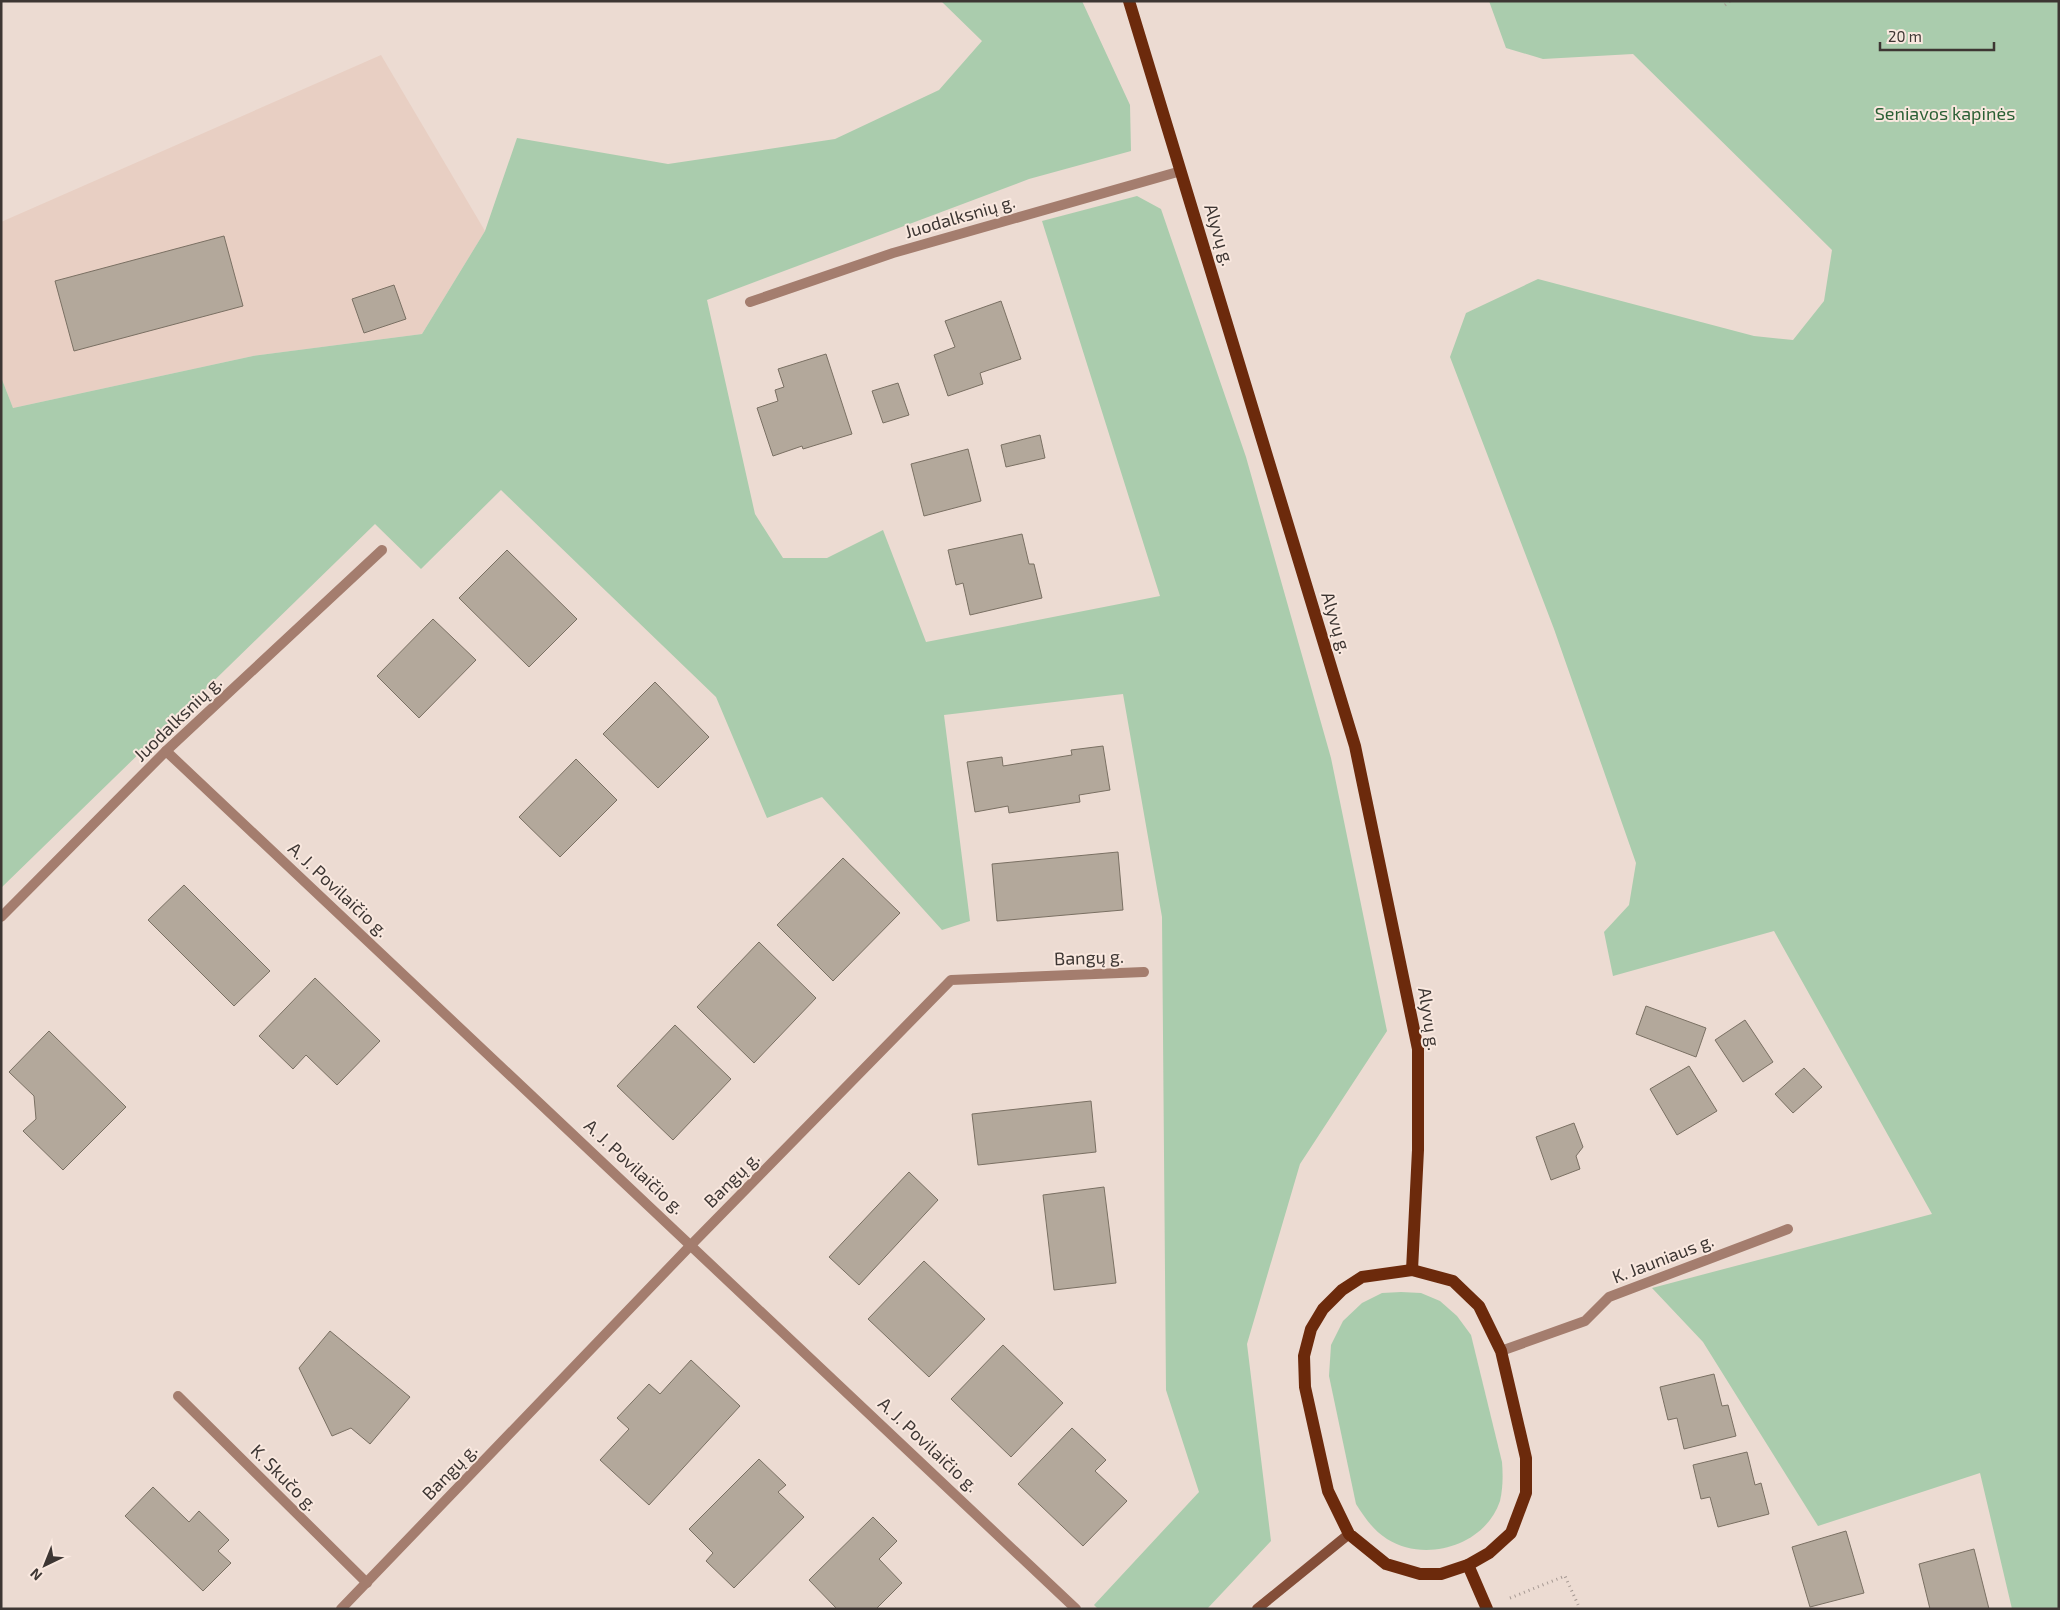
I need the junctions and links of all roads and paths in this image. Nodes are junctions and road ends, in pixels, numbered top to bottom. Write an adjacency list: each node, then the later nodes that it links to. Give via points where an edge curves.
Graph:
1 (1129, 1): 4 (main road, Alyvų g.)
2 (1730, 1): 3 (path)
3 (1725, 5)
4 (1181, 171): 5 (street, Juodalksnių g., via 893,253); 12 (main road, Alyvų g., via 1355,746 1404,975 1418,1049)
5 (750, 302)
6 (382, 550): 7 (street, Juodalksnių g.)
7 (166, 751): 8 (street, Juodalksnių g.); 11 (street, A. J. Povilaičio g.)
8 (1, 917)
9 (1144, 972): 11 (street, Bangų g., via 951,980)
10 (1788, 1229): 13 (street, K. Jauniaus g., via 1609,1297 1585,1321)
11 (692, 1244): 17 (street, Bangų g.); 20 (street, A. J. Povilaičio g.)
12 (1412, 1270): 13 (main road, via 1453,1281 1479,1306); 15 (main road, via 1362,1276 1342,1290 1315,1322 1304,1356 1305,1387 1328,1491)
13 (1501, 1351): 16 (main road, via 1526,1458 1526,1493 1511,1533)
14 (178, 1396): 17 (street, K. Skučo g.)
15 (1349, 1534): 16 (main road, via 1386,1564 1420,1574 1441,1574); 21 (street)
16 (1468, 1565): 18 (main road)
17 (367, 1582): 19 (street, Bangų g.)
18 (1486, 1608): 22 (path, via 1565,1576)
19 (341, 1609)
20 (1076, 1609)
21 (1257, 1609)
22 (1580, 1609)

